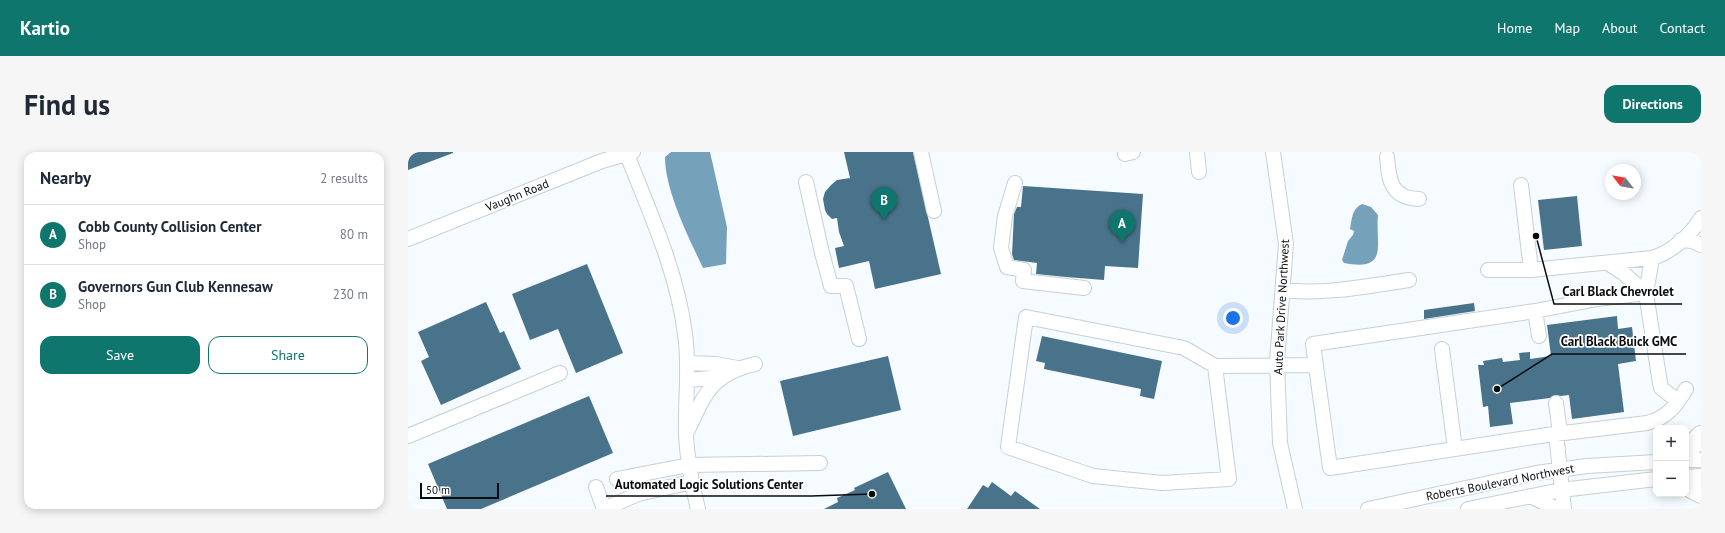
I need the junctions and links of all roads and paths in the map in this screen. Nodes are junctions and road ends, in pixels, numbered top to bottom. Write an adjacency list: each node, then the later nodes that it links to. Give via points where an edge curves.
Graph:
1 (921, 152): 11 (street)
2 (1197, 152): 6 (street)
3 (1273, 152): 22 (street, Auto Park Drive Northwest, via 1286,244)
4 (628, 153): 13 (street, Vaughn Road, via 602,161); 28 (street, via 677,287)
5 (1387, 157): 10 (street, via 1389,178 1394,189 1403,196)
6 (1199, 172)
7 (806, 182): 26 (street, via 831,286 846,286)
8 (1015, 183): 21 (street, via 1005,216 1001,248 1007,267 1024,270 1023,281)
9 (1521, 185): 19 (street)
10 (1419, 199)
11 (934, 211)
12 (1701, 218): 14 (street)
13 (408, 239)
14 (1681, 240): 15 (street); 16 (street, via 1664,253)
15 (1701, 245)
16 (1652, 258): 17 (street); 23 (street)
17 (1608, 263): 19 (street); 23 (street)
18 (1488, 270): 19 (street)
19 (1532, 270)
20 (1409, 280): 22 (street, via 1321,291)
21 (1084, 288)
22 (1282, 290): 32 (street, Auto Park Drive Northwest)
23 (1646, 293): 24 (street); 38 (street, via 1662,388)
24 (1535, 311): 25 (street); 30 (street, via 1313,344)
25 (1539, 336)
26 (859, 339)
27 (1442, 349): 44 (street)
28 (688, 362): 33 (street); 36 (street)
29 (755, 364): 33 (street)
30 (1315, 365): 32 (street); 44 (street, via 1330,468)
31 (1215, 366): 31 (street, via 1229,480 1162,483 1093,476 1008,447 1026,317 1184,348); 32 (street)
32 (1277, 366): 66 (street, Auto Park Drive Northwest, via 1280,443)
33 (737, 368): 35 (street)
34 (560, 373): 42 (street)
35 (722, 377): 36 (street); 41 (street, via 705,394)
36 (688, 380): 41 (street)
37 (1686, 389): 38 (street)
38 (1678, 400): 40 (street, via 1659,420)
39 (1556, 403): 40 (street)
40 (1558, 433): 44 (street); 51 (street)
41 (686, 434): 50 (street)
42 (408, 436)
43 (1701, 436): 45 (highway)
44 (1455, 449)
45 (1689, 449)
46 (1689, 460): 47 (street)
47 (1701, 460)
48 (1653, 462): 51 (street, Roberts Boulevard Northwest)
49 (820, 463): 50 (street)
50 (689, 465): 52 (street); 57 (street)
51 (1559, 470): 60 (street); 67 (street, Roberts Boulevard Northwest, via 1499,480)
52 (637, 474): 55 (street); 62 (street)
53 (1701, 476): 54 (street)
54 (1689, 477)
55 (617, 479)
56 (1653, 479): 60 (street, Roberts Boulevard Northwest)
57 (692, 482): 62 (street); 65 (street)
58 (596, 487): 64 (street)
59 (1689, 487): 61 (highway)
60 (1561, 490): 63 (street, Roberts Boulevard Northwest); 70 (street)
61 (1701, 493)
62 (638, 494): 64 (street)
63 (1529, 496): 68 (street, Roberts Boulevard Northwest); 69 (street)
64 (604, 509)
65 (698, 509)
66 (1295, 509)
67 (1368, 509)
68 (1468, 509)
69 (1557, 509)
70 (1564, 509)

